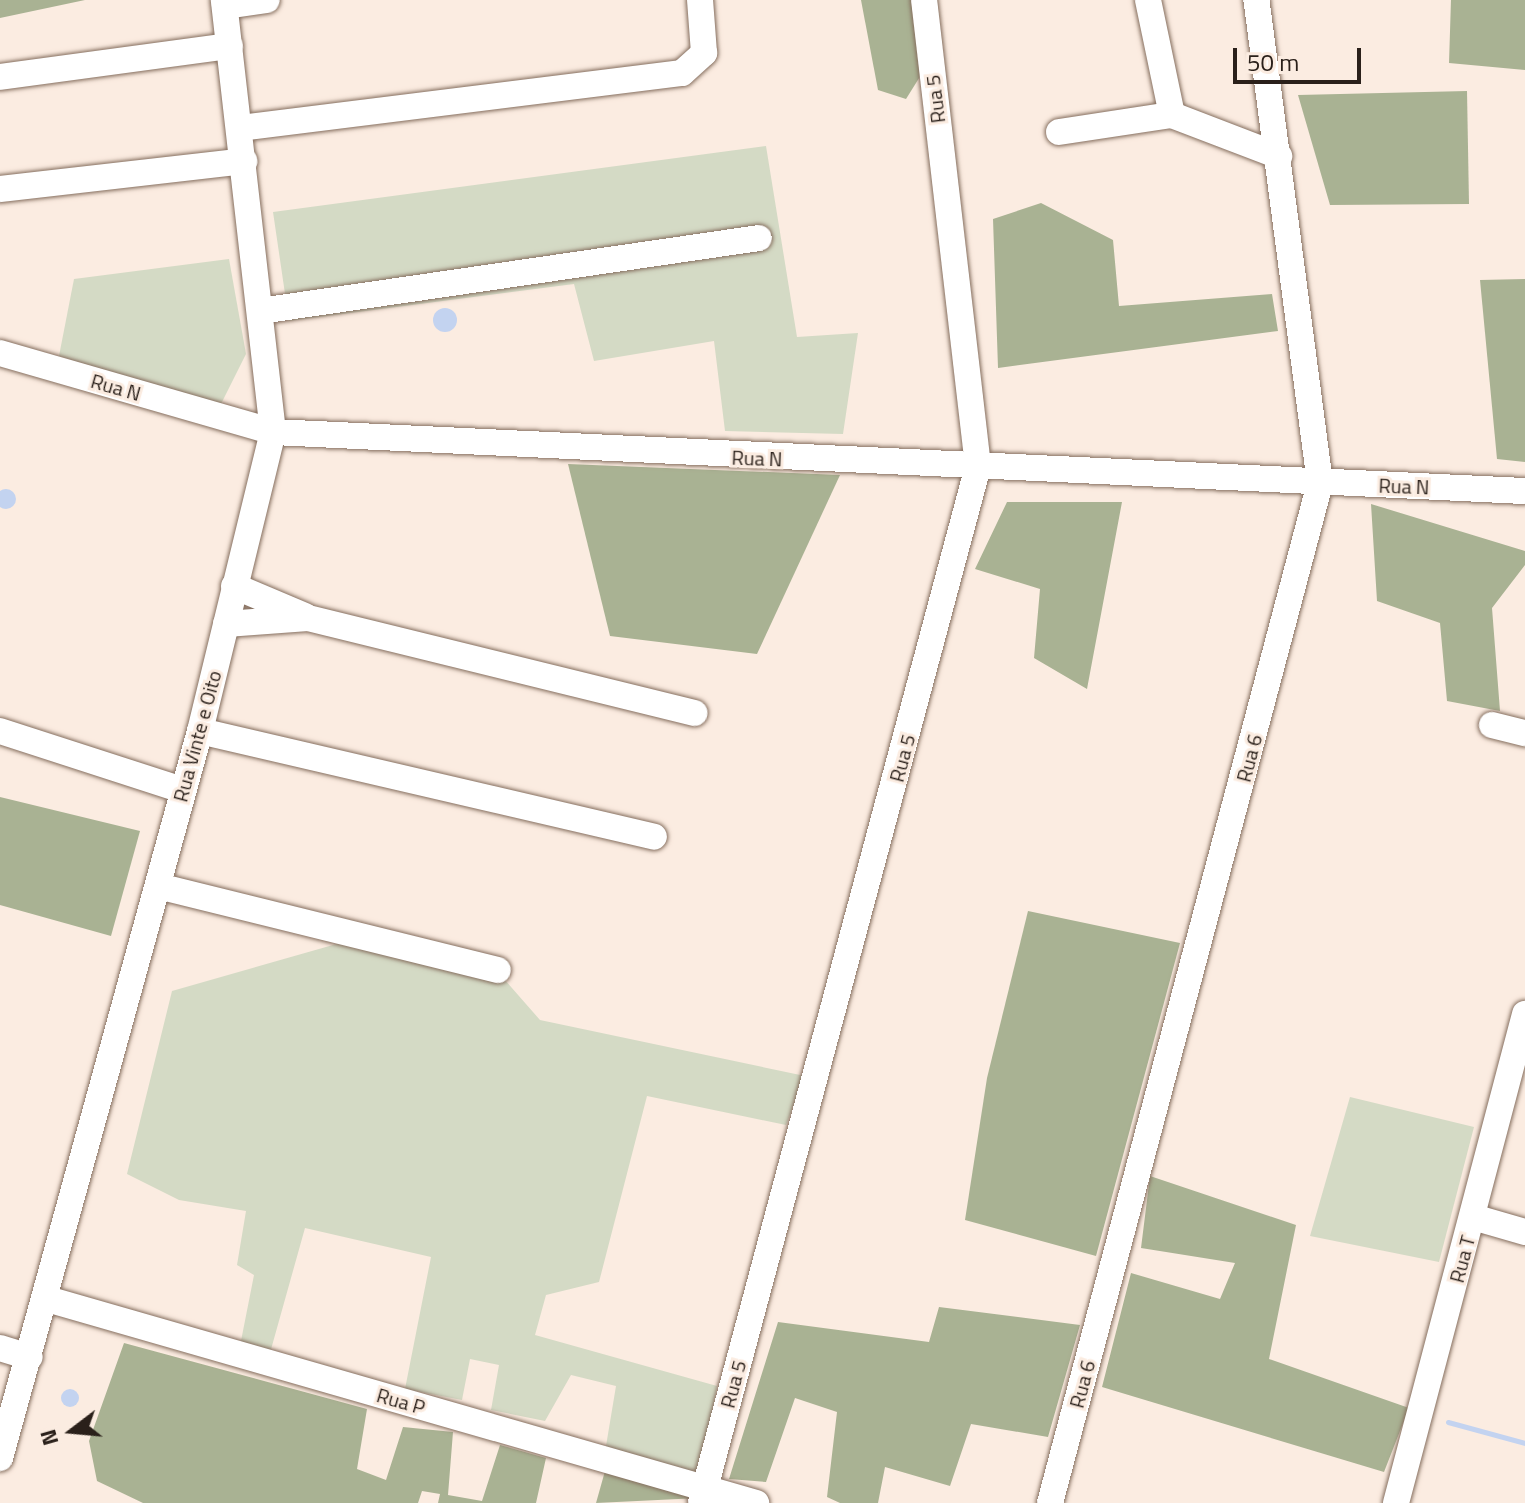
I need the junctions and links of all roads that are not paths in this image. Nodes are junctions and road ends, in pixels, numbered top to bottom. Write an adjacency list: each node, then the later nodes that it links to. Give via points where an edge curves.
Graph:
1 (267, 0): 6 (street)
2 (700, 0): 10 (street, via 704,53 682,73)
3 (924, 0): 19 (street, Rua 5)
4 (1148, 0): 9 (street)
5 (1256, 0): 12 (street, Rua 6)
6 (224, 3): 7 (street, Rua Vinte e Oito)
7 (230, 46): 8 (street); 10 (street, Rua Vinte e Oito)
8 (0, 77)
9 (1172, 115): 11 (street); 12 (street)
10 (240, 128): 13 (street, Rua Vinte e Oito)
11 (1059, 132)
12 (1279, 156): 20 (street, Rua 6)
13 (244, 161): 14 (street); 16 (street, Rua Vinte e Oito)
14 (0, 189)
15 (759, 238): 16 (street)
16 (260, 311): 18 (street, Rua Vinte e Oito)
17 (0, 353): 18 (street, Rua N)
18 (273, 432): 19 (street, Rua N); 22 (street, Rua Vinte e Oito)
19 (978, 466): 20 (street, Rua N); 41 (street, Rua 5)
20 (1320, 483): 21 (street, Rua N); 43 (street, Rua 6)
21 (1525, 491)
22 (234, 586): 23 (street); 24 (street, Rua Vinte e Oito)
23 (308, 618): 24 (street); 25 (street)
24 (226, 624): 28 (street, Rua Vinte e Oito)
25 (695, 713)
26 (1492, 725): 29 (street)
27 (0, 731): 30 (street)
28 (200, 731): 30 (street, Rua Vinte e Oito); 31 (street)
29 (1525, 733)
30 (183, 790): 32 (street, Rua Vinte e Oito)
31 (654, 837)
32 (158, 886): 33 (street); 37 (street, Rua Vinte e Oito)
33 (498, 970)
34 (1525, 1014): 35 (street, Rua T)
35 (1473, 1217): 36 (street); 44 (street, Rua T)
36 (1525, 1232)
37 (47, 1299): 39 (street, Rua Vinte e Oito); 41 (street, Rua P)
38 (0, 1348): 39 (street)
39 (30, 1357): 40 (street, Rua Vinte e Oito)
40 (0, 1458)
41 (703, 1496): 42 (street, Rua P)
42 (756, 1503)
43 (1050, 1503)
44 (1396, 1503)

